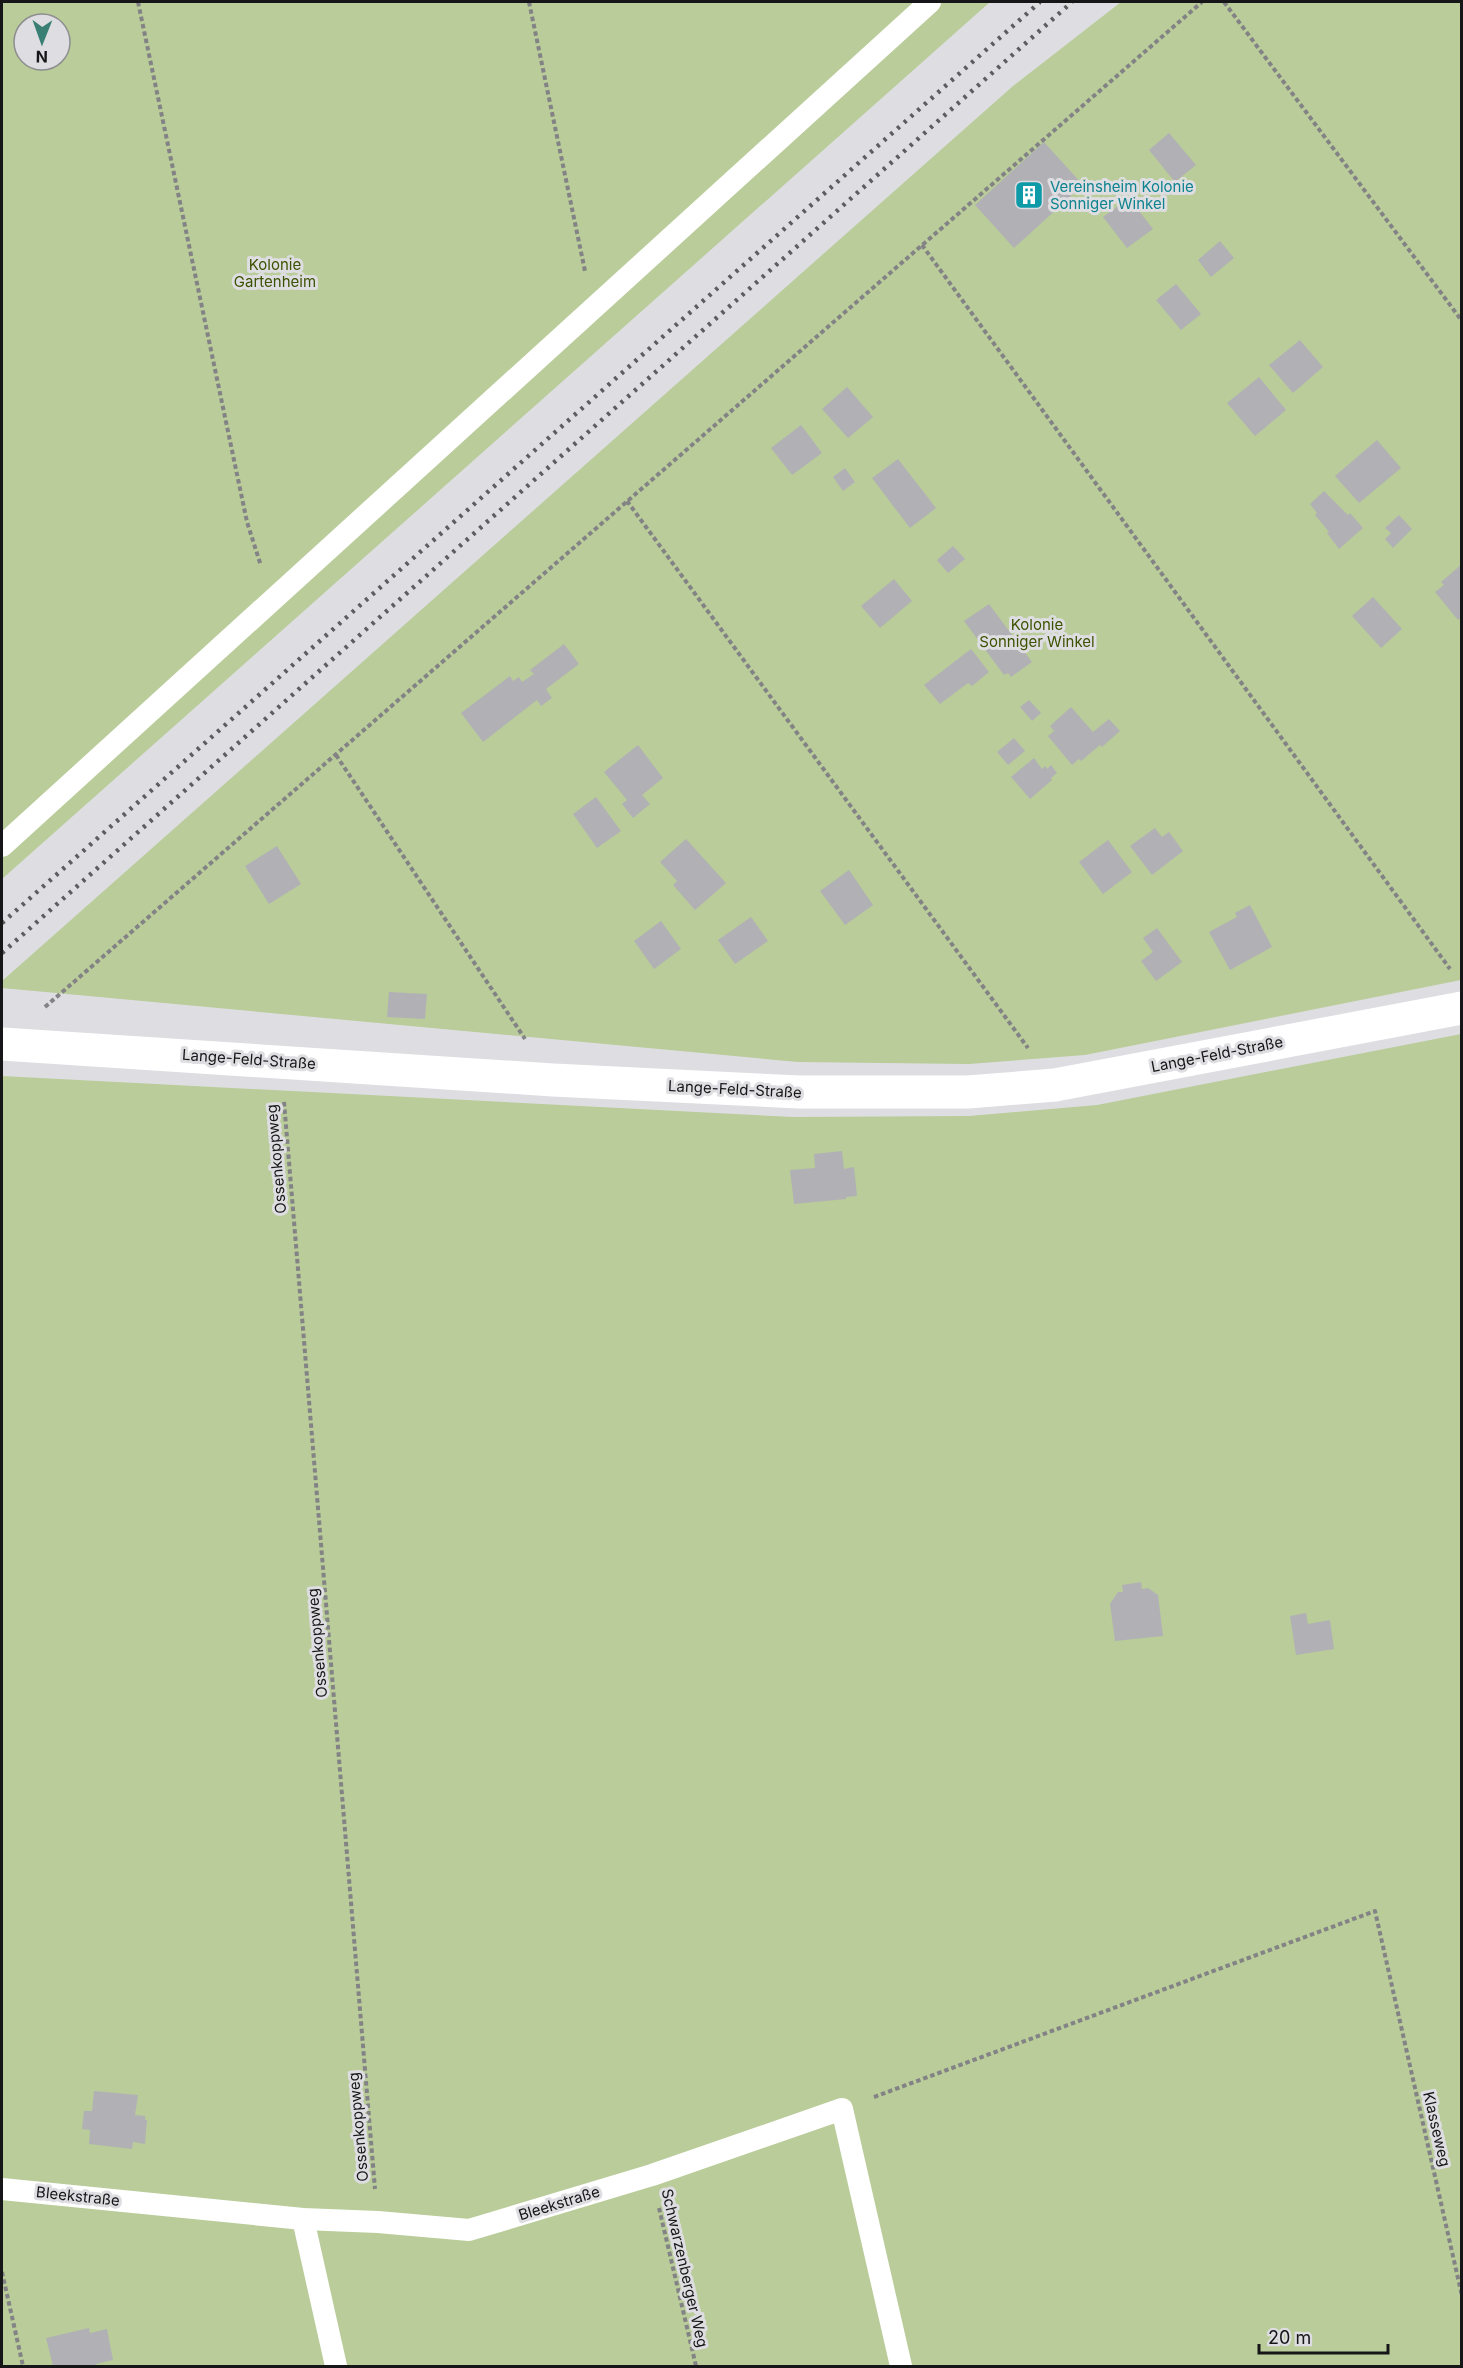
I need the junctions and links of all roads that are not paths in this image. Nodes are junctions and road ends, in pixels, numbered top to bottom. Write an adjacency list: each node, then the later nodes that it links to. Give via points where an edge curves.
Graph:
1 (930, 2): 2 (lane)
2 (2, 846)
3 (1461, 1008): 4 (street, Lange-Feld-Straße, via 1056,1085 968,1092 800,1092 553,1080)
4 (2, 1044)
5 (2, 2189): 6 (lane, Bleekstraße)
6 (303, 2219): 7 (lane); 8 (lane, Bleekstraße, via 469,2230 652,2175 842,2109)
7 (336, 2367)
8 (901, 2367)

